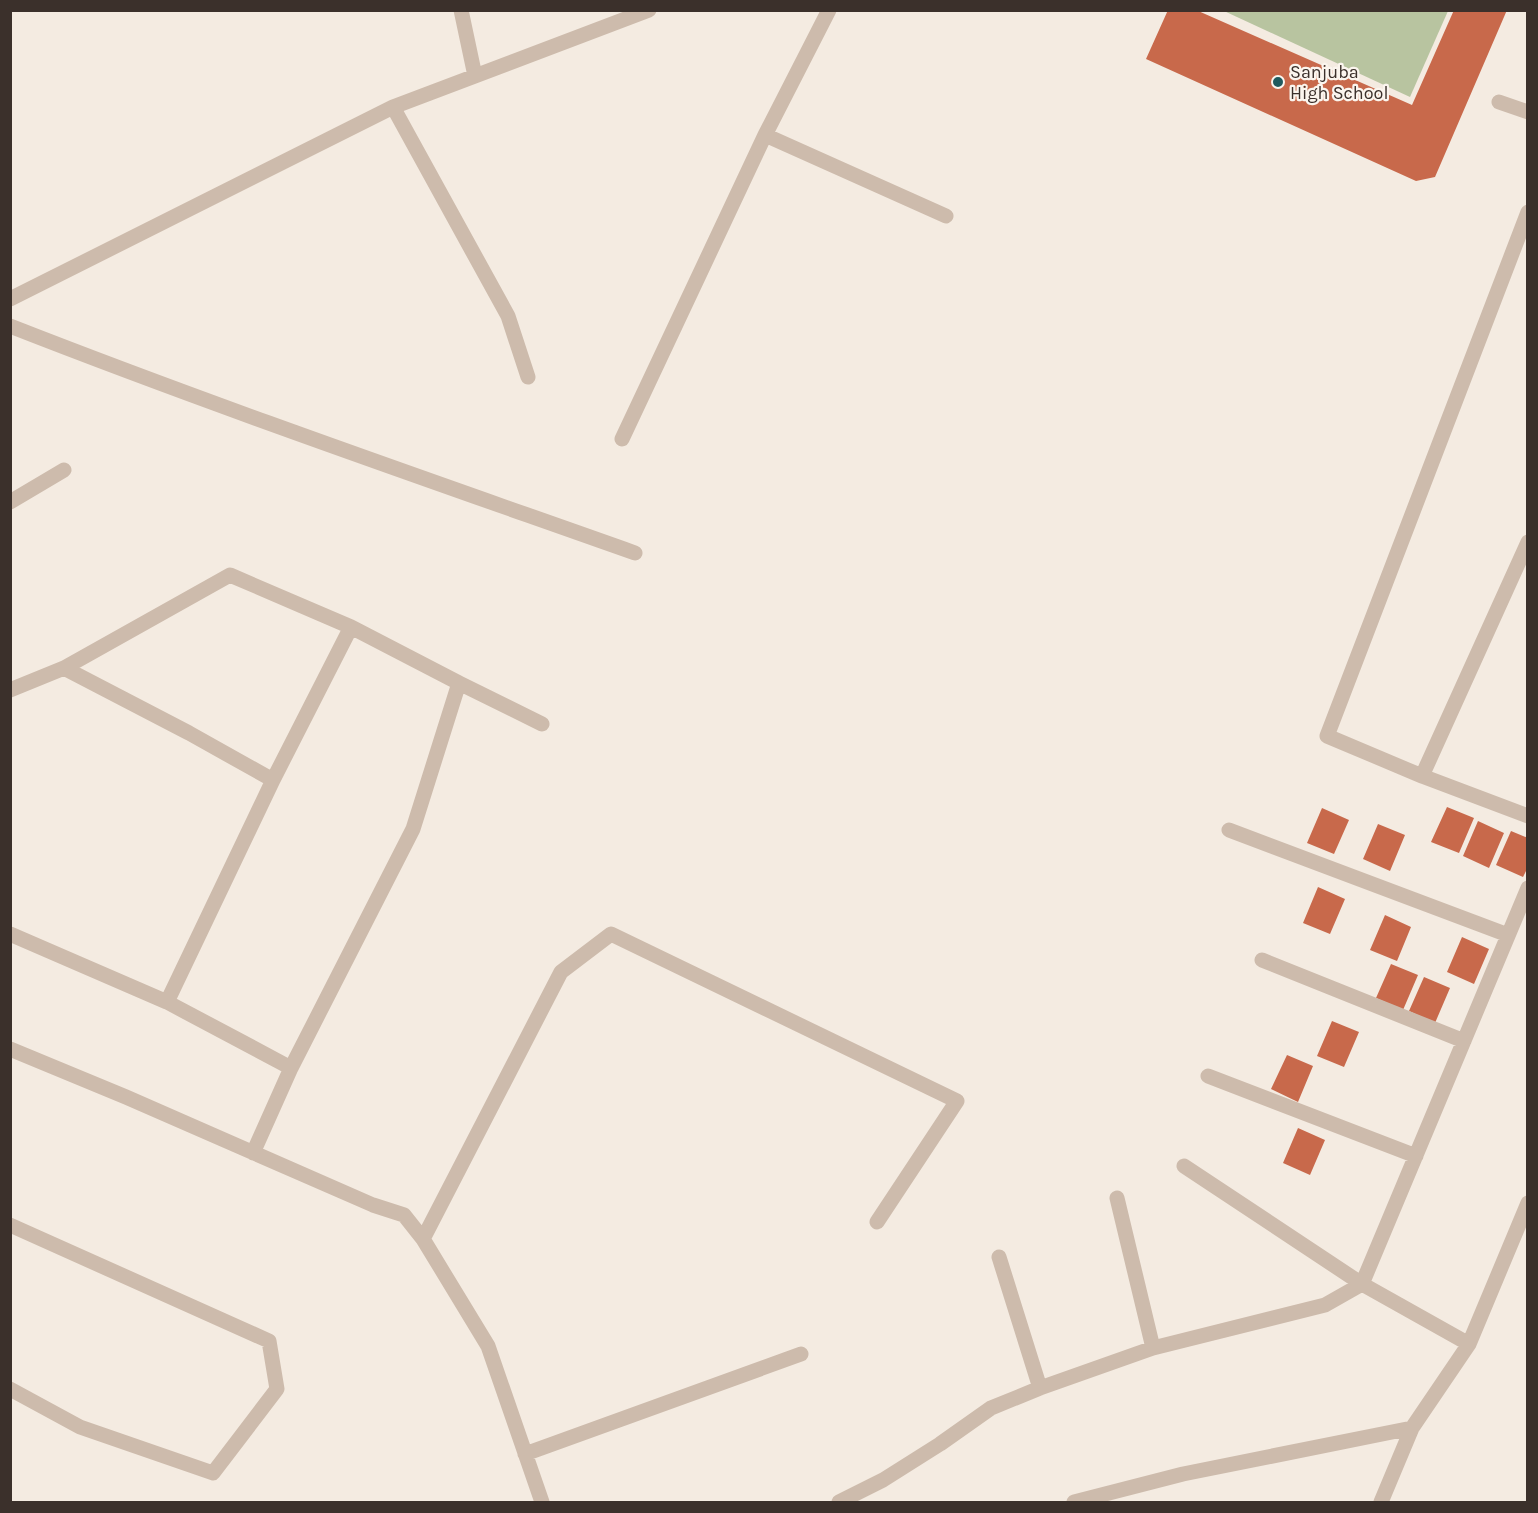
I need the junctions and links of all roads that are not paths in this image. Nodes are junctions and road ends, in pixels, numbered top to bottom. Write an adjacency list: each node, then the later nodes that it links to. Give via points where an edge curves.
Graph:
1 (461, 10): 4 (street)
2 (649, 10): 4 (street)
3 (829, 10): 8 (street)
4 (475, 76): 6 (street)
5 (1499, 102): 7 (street)
6 (393, 107): 11 (street); 13 (street, via 508,316)
7 (1527, 112)
8 (765, 135): 10 (street); 14 (street)
9 (1527, 212): 24 (street, via 1327,736)
10 (946, 216)
11 (10, 299)
12 (10, 326): 18 (street, via 299,435)
13 (528, 376)
14 (622, 440)
15 (64, 470): 16 (street)
16 (10, 502)
17 (1527, 542): 24 (street)
18 (635, 553)
19 (351, 627): 20 (street, via 230,575); 21 (street); 25 (street)
20 (64, 668): 22 (street); 25 (street)
21 (459, 683): 23 (street); 35 (street, via 413,829)
22 (10, 690)
23 (542, 724)
24 (1422, 776): 26 (street)
25 (273, 780): 32 (street)
26 (1527, 816)
27 (1229, 830): 30 (street)
28 (1527, 888): 30 (street)
29 (10, 934): 32 (street)
30 (1508, 935): 33 (street)
31 (1262, 960): 33 (street)
32 (167, 1002): 35 (street)
33 (1464, 1041): 38 (street)
34 (10, 1049): 37 (street)
35 (291, 1068): 37 (street)
36 (1208, 1076): 38 (street)
37 (253, 1153): 44 (street, via 404,1215)
38 (1416, 1156): 46 (street)
39 (1184, 1166): 46 (street)
40 (1117, 1198): 48 (street)
41 (1527, 1203): 47 (street)
42 (877, 1222): 44 (street, via 957,1101 611,934 561,972)
43 (10, 1226): 51 (street, via 269,1341 277,1389 213,1473 80,1427)
44 (423, 1239): 53 (street, via 488,1346)
45 (999, 1257): 50 (street)
46 (1362, 1284): 47 (street); 48 (street, via 1325,1305)
47 (1468, 1344): 52 (street)
48 (1153, 1348): 50 (street)
49 (801, 1354): 53 (street)
50 (1040, 1388): 55 (street, via 991,1408 883,1480)
51 (10, 1389)
52 (1412, 1428): 56 (street, via 1183,1474); 57 (street)
53 (525, 1454): 54 (street)
54 (542, 1503)
55 (839, 1503)
56 (1074, 1503)
57 (1380, 1503)

